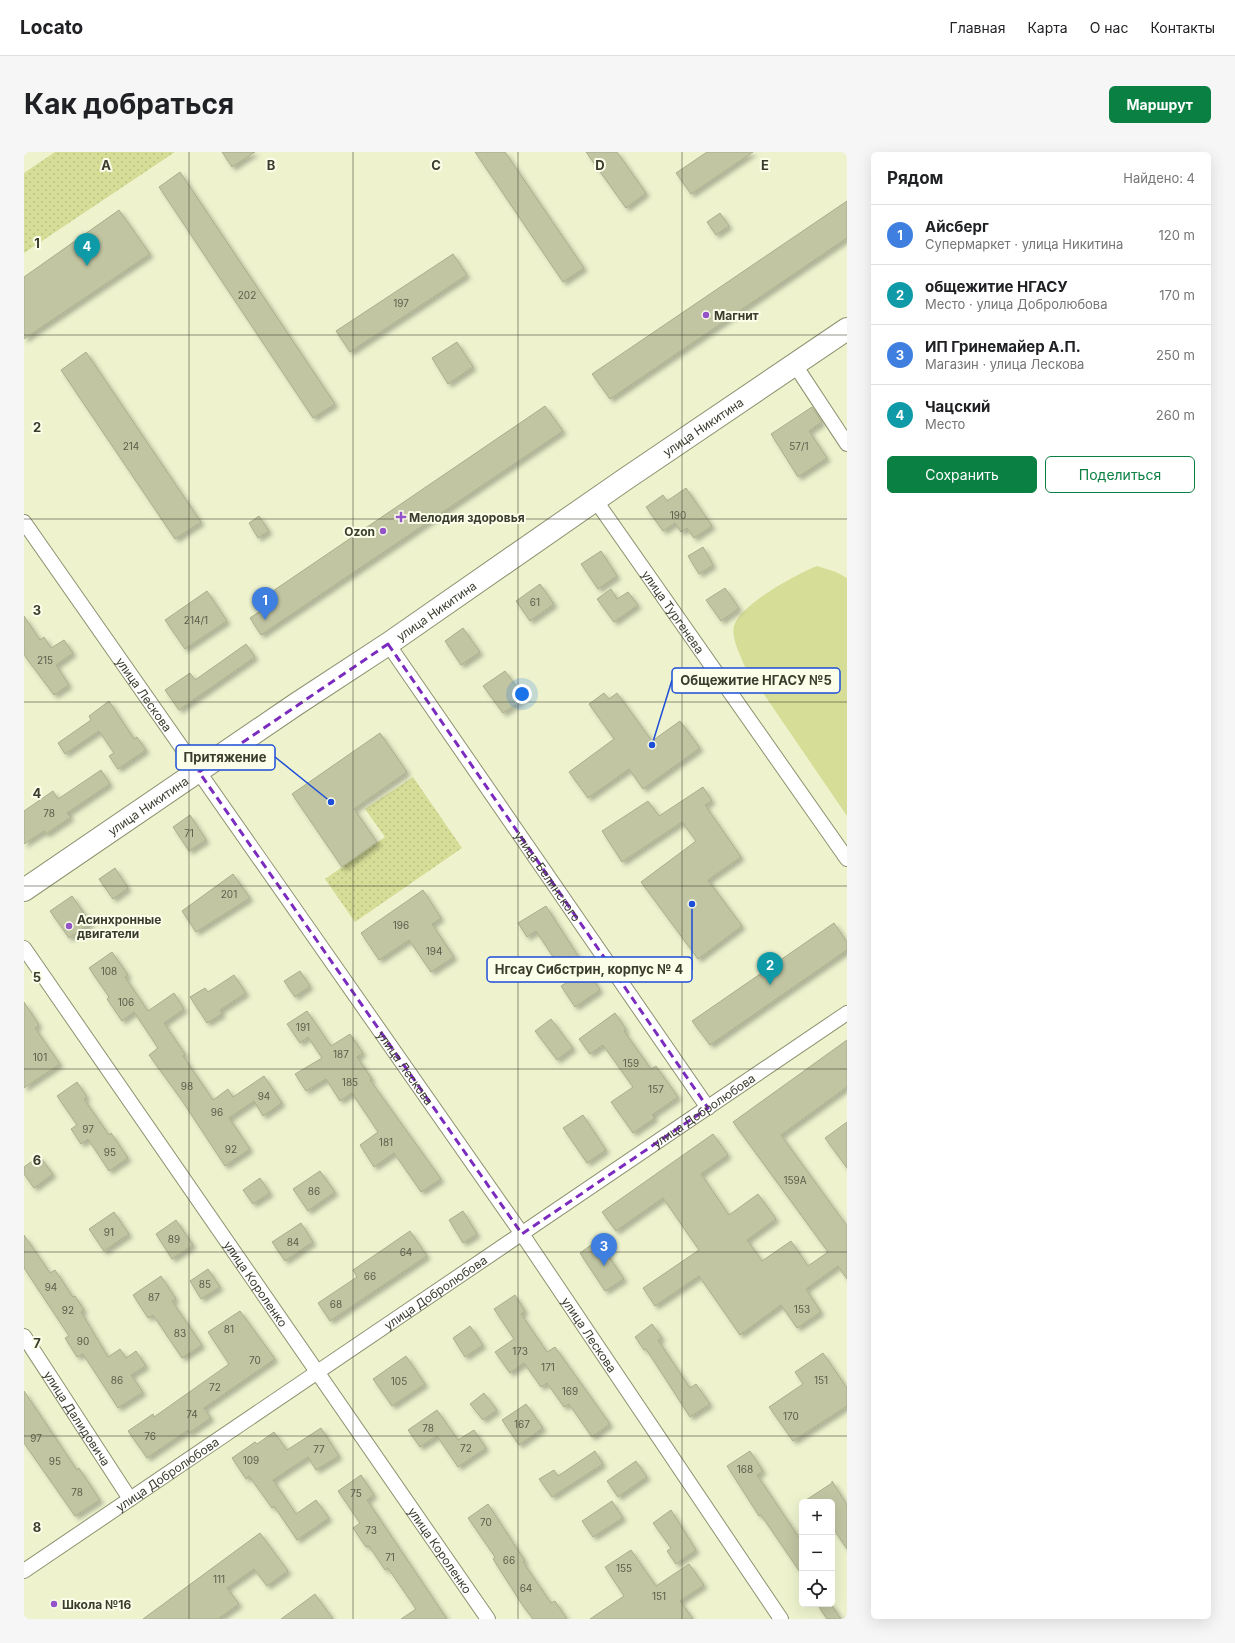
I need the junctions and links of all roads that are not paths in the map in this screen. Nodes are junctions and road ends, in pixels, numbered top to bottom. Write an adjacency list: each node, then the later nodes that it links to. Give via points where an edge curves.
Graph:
1 (847, 329): 2 (main road, улица Никитина)
2 (795, 365): 3 (street); 4 (main road, улица Никитина)
3 (847, 444)
4 (596, 501): 6 (main road, улица Никитина); 8 (street, улица Тургенева)
5 (24, 522): 7 (street, улица Лескова)
6 (388, 644): 7 (main road, улица Никитина); 12 (street, улица Белинского)
7 (199, 772): 9 (main road, улица Никитина); 13 (street, улица Лескова)
8 (847, 859)
9 (24, 890)
10 (24, 948): 15 (street, улица Короленко)
11 (847, 1014): 12 (street, улица Добролюбова)
12 (708, 1108): 13 (street, улица Добролюбова)
13 (522, 1234): 15 (street, улица Добролюбова); 19 (street, улица Лескова)
14 (24, 1336): 16 (street, улица Далидовича)
15 (317, 1373): 16 (street, улица Добролюбова); 18 (street, улица Короленко)
16 (130, 1499): 17 (street, улица Добролюбова)
17 (24, 1571)
18 (488, 1619)
19 (781, 1619)

